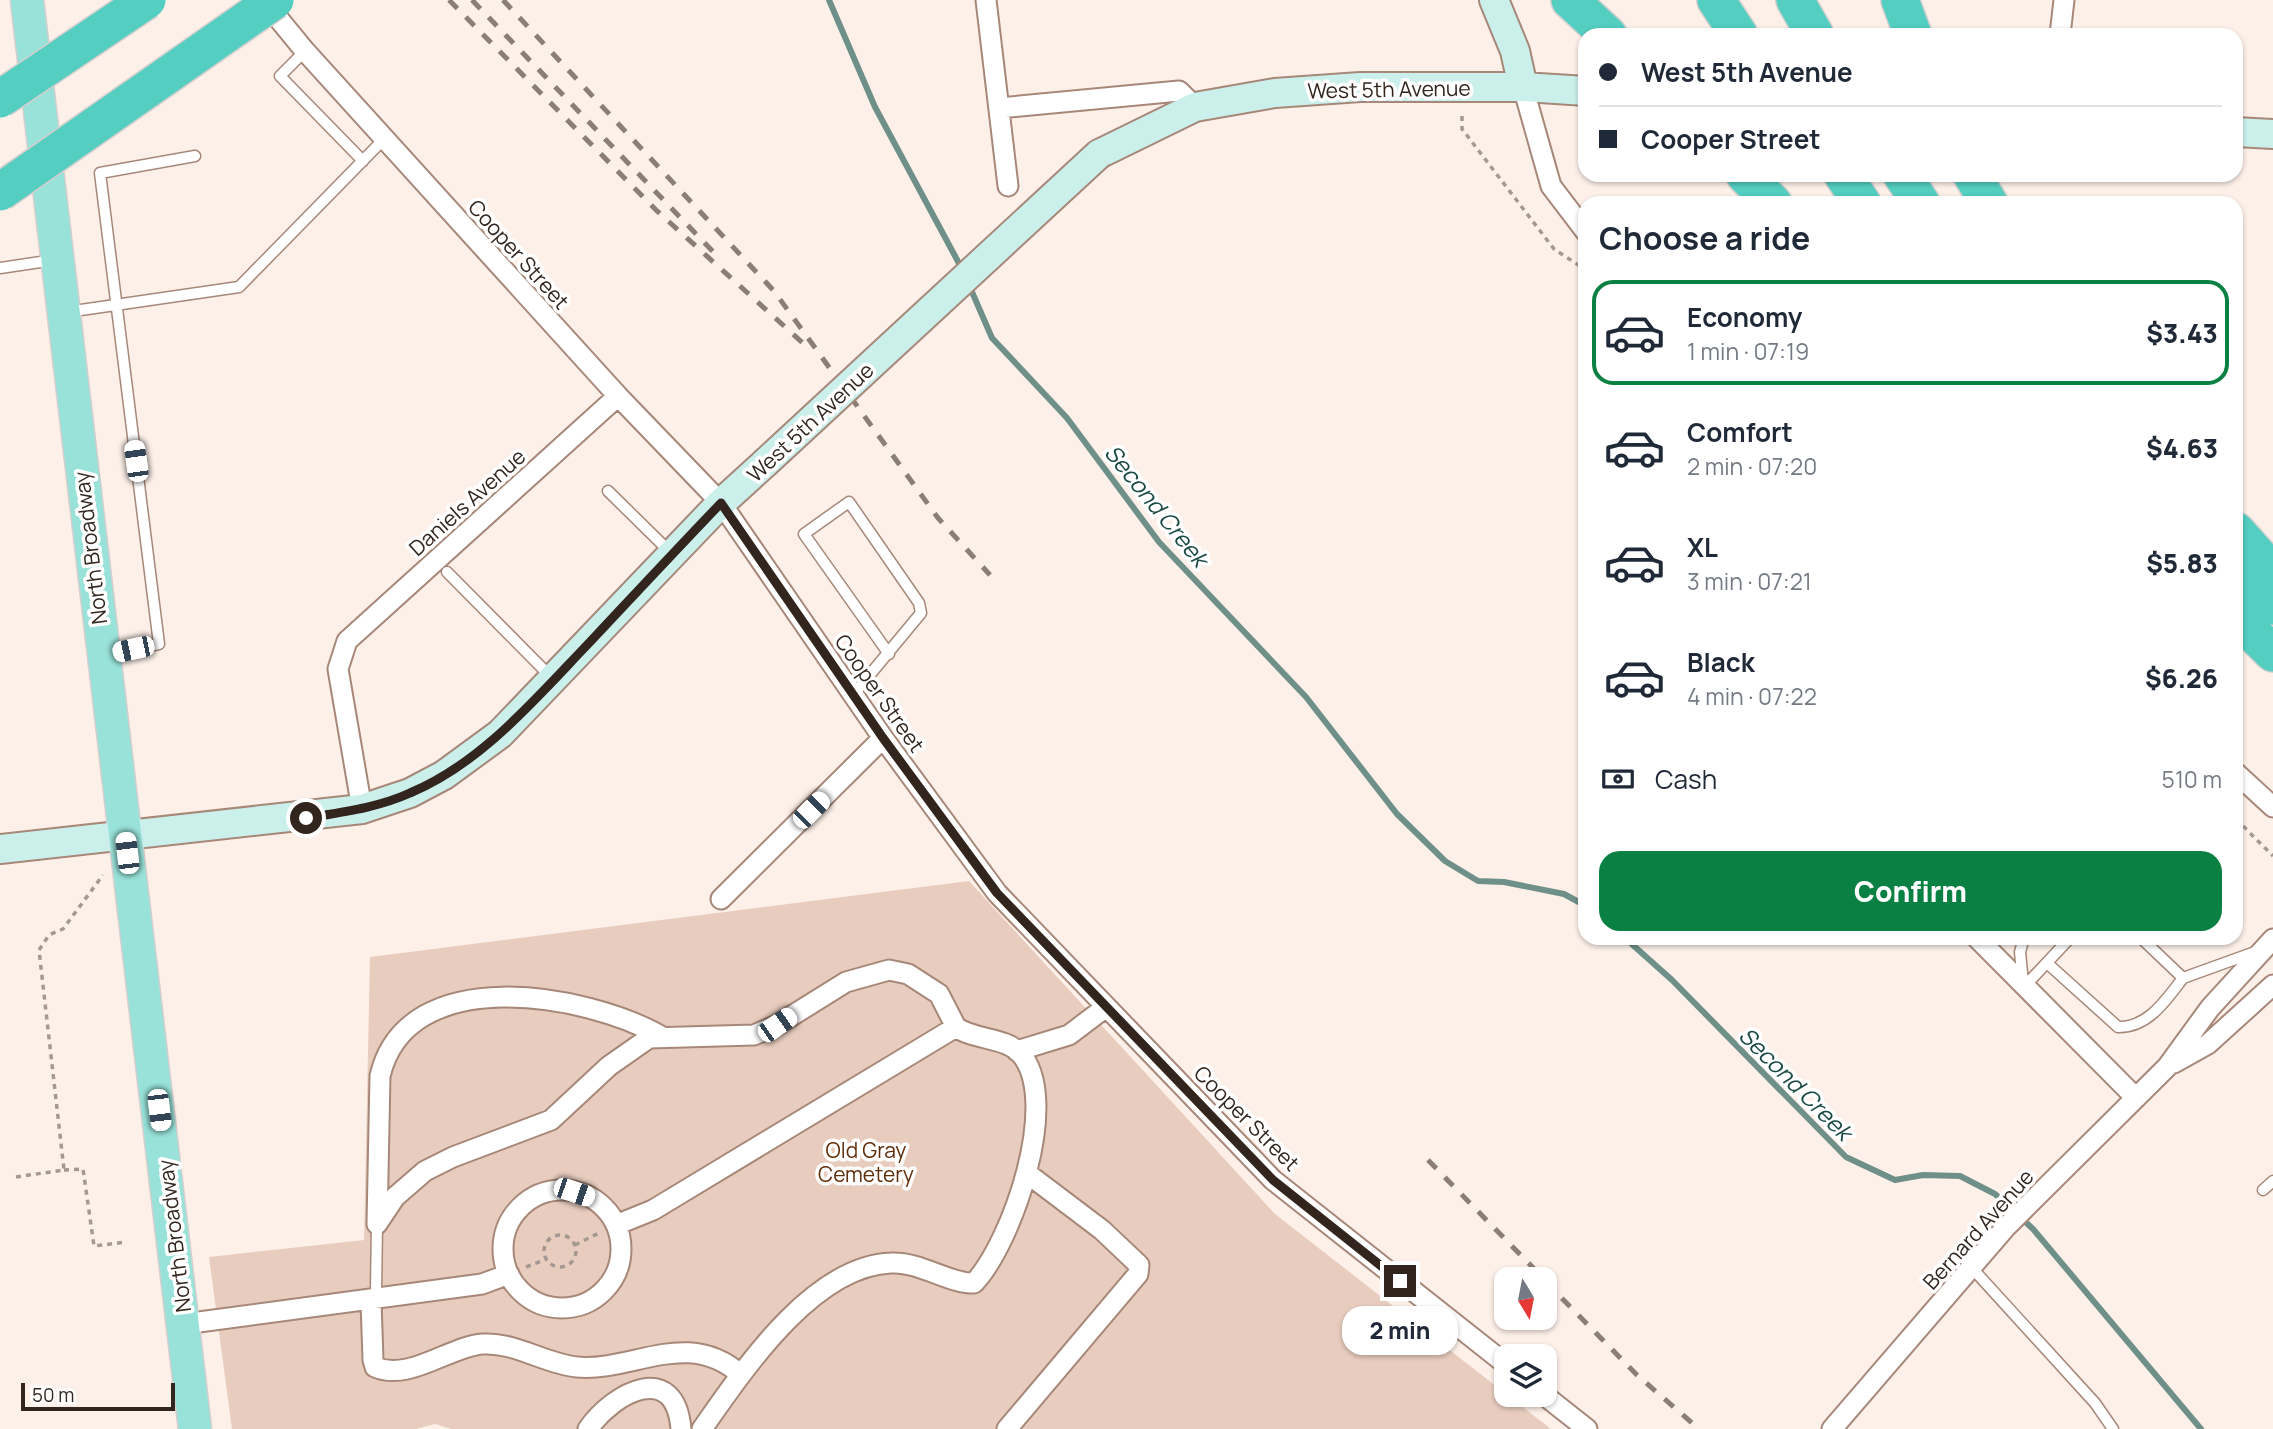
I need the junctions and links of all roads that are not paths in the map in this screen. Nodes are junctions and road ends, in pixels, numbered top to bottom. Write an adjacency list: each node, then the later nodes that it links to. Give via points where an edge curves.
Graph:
1 (27, 0): 14 (main road, North Broadway)
2 (147, 0): 18 (highway, bridge)
3 (263, 0): 13 (street, Cooper Street)
4 (275, 0): 28 (highway, bridge)
5 (986, 0): 20 (street)
6 (1494, 0): 16 (street, via 1515,51)
7 (1570, 0): 10 (highway)
8 (1900, 0): 11 (highway)
9 (2064, 0): 12 (street)
10 (1601, 28)
11 (1910, 28)
12 (2061, 28)
13 (304, 51): 23 (street, Cooper Street); 25 (lane, via 280,76)
14 (36, 78): 15 (street); 31 (main road, North Broadway)
15 (0, 83)
16 (1522, 87): 17 (street, West 5th Avenue); 19 (street, West 5th Avenue, via 1287,92); 30 (street, via 1551,186)
17 (1578, 90)
18 (0, 99)
19 (1195, 107): 20 (street, via 1179,90); 37 (street, West 5th Avenue, bridge, via 1099,155)
20 (999, 108): 27 (street)
21 (2243, 132): 22 (street)
22 (2273, 134)
23 (384, 139): 25 (lane); 35 (street, Cooper Street)
24 (195, 156): 33 (lane, via 100,173)
25 (363, 161): 33 (lane, via 239,287)
26 (1752, 182): 29 (highway)
27 (1008, 186)
28 (0, 192)
29 (1766, 196)
30 (1578, 221)
31 (58, 260): 32 (lane); 34 (main road, North Broadway)
32 (0, 268)
33 (116, 305): 34 (lane); 48 (lane, via 159,644)
34 (64, 312): 48 (main road, North Broadway)
35 (618, 396): 37 (street, Cooper Street); 55 (street, Daniels Avenue, via 348,641 338,669)
36 (608, 491): 39 (lane)
37 (721, 503): 39 (street, West 5th Avenue); 51 (street, Cooper Street)
38 (2243, 539): 41 (highway)
39 (672, 554): 50 (street, West 5th Avenue)
40 (447, 572): 50 (lane)
41 (2273, 572)
42 (2243, 578): 43 (highway)
43 (2273, 606)
44 (2243, 624): 47 (highway)
45 (2243, 646): 49 (highway)
46 (889, 653): 46 (lane, via 921,613 919,603 849,502 804,534); 51 (lane)
47 (2273, 653)
48 (103, 655): 56 (main road, North Broadway)
49 (2273, 671)
50 (554, 679): 55 (street, West 5th Avenue, via 464,763 410,793)
51 (853, 695): 52 (street, Cooper Street)
52 (883, 738): 58 (street); 68 (street, Cooper Street, via 997,893)
53 (2243, 779): 54 (street)
54 (2273, 807)
55 (362, 809): 56 (street, West 5th Avenue)
56 (125, 835): 57 (street, West 5th Avenue); 82 (main road, North Broadway)
57 (0, 849)
58 (721, 899)
59 (2269, 944): 65 (lane); 72 (street, Bernard Avenue, via 2210,1008)
60 (1984, 945): 67 (street)
61 (2022, 945): 67 (lane)
62 (2064, 945): 64 (lane)
63 (2148, 945): 65 (lane)
64 (2047, 963): 65 (lane, via 2118,1027 2134,1028 2162,1006); 67 (lane)
65 (2183, 978)
66 (2273, 985): 72 (street, Bernard Avenue, via 2208,1044)
67 (2024, 987): 73 (street)
68 (1106, 1007): 71 (street, via 1069,1035); 83 (street, Cooper Street, via 1273,1180)
69 (956, 1027): 70 (street, via 939,994 908,974 889,970 846,982 754,1035 700,1039); 71 (street); 78 (street, via 653,1210)
70 (661, 1035): 77 (street, via 620,1058 551,1120 425,1171 395,1197); 77 (street, via 615,1014 515,997 467,1001 426,1015 395,1043 383,1063)
71 (1017, 1051): 74 (street, via 1026,1061 1034,1089)
72 (2167, 1067): 73 (street, Bernard Avenue)
73 (2136, 1098): 79 (street, Bernard Avenue, via 2028,1204)
74 (1028, 1174): 84 (street, via 1006,1234 974,1283 895,1262 865,1268 810,1298); 90 (street, via 1139,1265 1138,1274)
75 (2273, 1181): 76 (lane)
76 (2263, 1190)
77 (377, 1224): 81 (lane, via 376,1292)
78 (616, 1225): 80 (street, via 621,1242 617,1269 602,1293 587,1303 569,1308 533,1301); 80 (street, via 592,1198 574,1192 538,1195 522,1206 504,1238)
79 (1972, 1268): 92 (street, Bernard Avenue); 93 (lane, via 2095,1403)
80 (509, 1274): 81 (street, via 482,1284)
81 (371, 1301): 82 (street); 84 (street, via 373,1360 381,1370 411,1367 490,1344 577,1367 620,1363 648,1354 706,1355)
82 (184, 1324): 86 (main road, North Broadway)
83 (1494, 1355)
84 (741, 1375): 89 (street)
85 (1557, 1405): 91 (street)
86 (195, 1429)
87 (589, 1429): 88 (street, via 602,1410 622,1395 644,1388 670,1396 677,1405)
88 (681, 1429)
89 (702, 1429)
90 (1007, 1429)
91 (1587, 1429)
92 (1832, 1429)
93 (2113, 1429)

